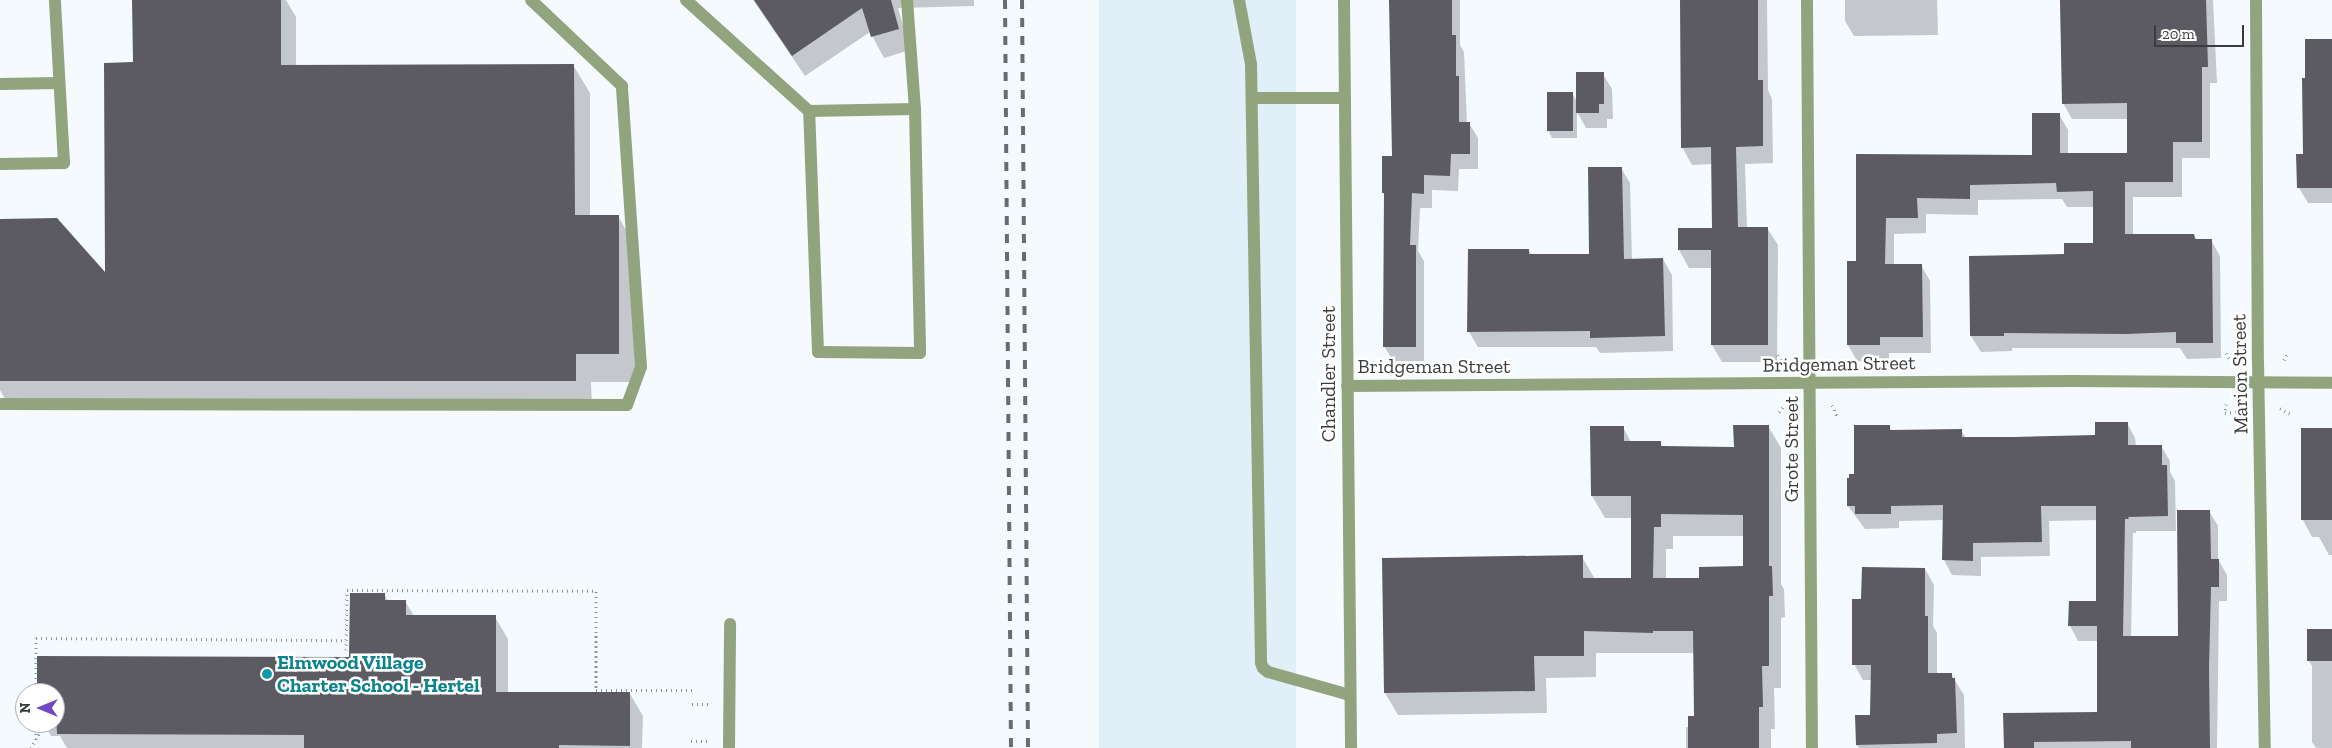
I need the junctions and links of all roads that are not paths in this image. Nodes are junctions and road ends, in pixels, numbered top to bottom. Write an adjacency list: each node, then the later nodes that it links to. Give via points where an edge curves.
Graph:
1 (55, 0): 9 (street)
2 (531, 0): 20 (street, via 622,86 641,367 627,405)
3 (686, 0): 14 (street)
4 (907, 0): 13 (street)
5 (1239, 0): 11 (street, via 1251,64)
6 (1344, 0): 12 (street, Chandler Street)
7 (1807, 0): 16 (street, Grote Street)
8 (2256, 0): 18 (street, Marion Street)
9 (59, 83): 10 (street); 15 (street, via 64,163)
10 (0, 84)
11 (1252, 98): 12 (street); 22 (street, via 1261,662 1268,672)
12 (1345, 98): 19 (street, Chandler Street)
13 (915, 109): 14 (street); 14 (street, via 920,352 818,352)
14 (810, 111)
15 (0, 164)
16 (1810, 383): 18 (street, Bridgeman Street, via 2072,381); 19 (street, Bridgeman Street); 25 (street, Grote Street)
17 (2332, 383): 18 (street, Bridgeman Street)
18 (2259, 384): 26 (street, Marion Street)
19 (1347, 386): 22 (street, Chandler Street)
20 (0, 404)
21 (730, 624): 23 (street)
22 (1350, 695): 24 (street, Chandler Street)
23 (728, 748)
24 (1350, 748)
25 (1812, 748)
26 (2265, 748)

